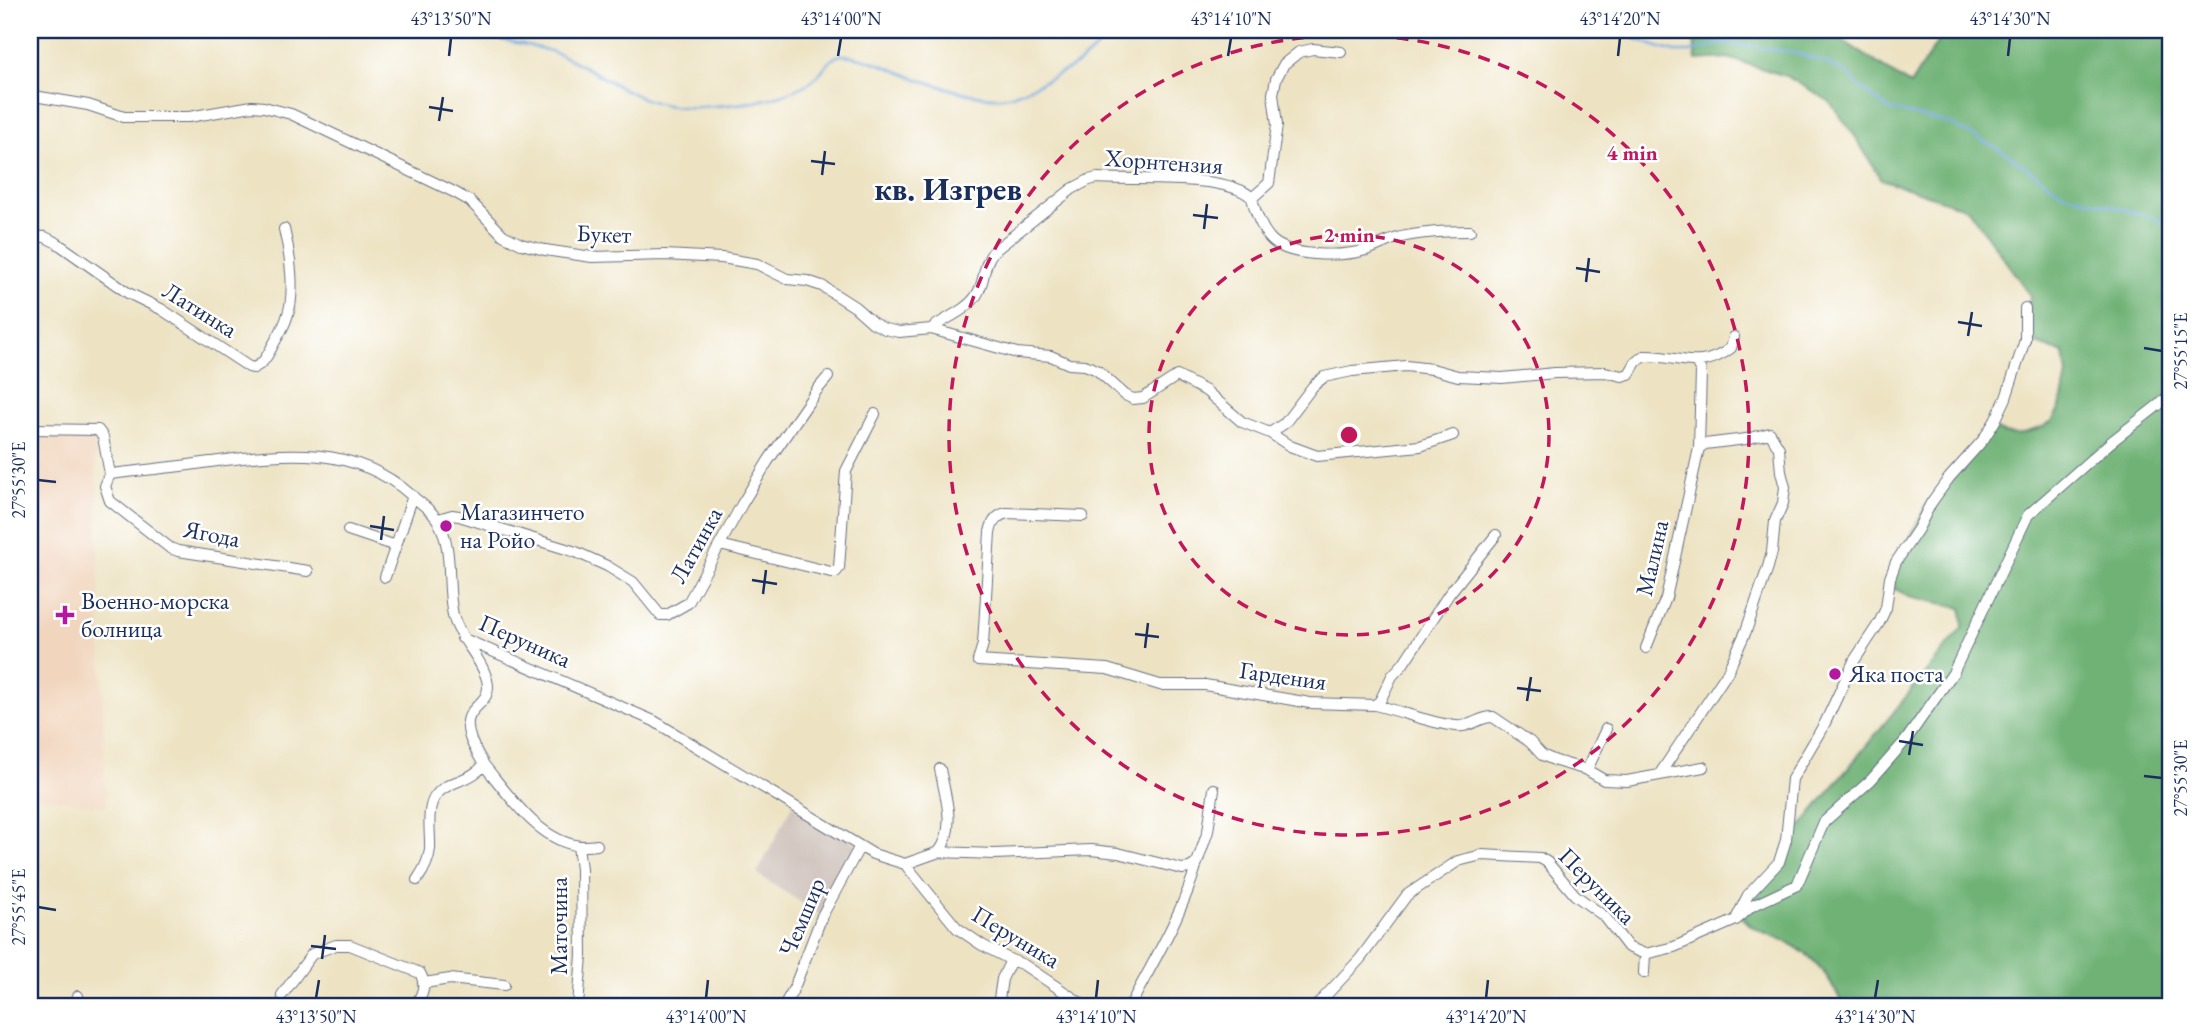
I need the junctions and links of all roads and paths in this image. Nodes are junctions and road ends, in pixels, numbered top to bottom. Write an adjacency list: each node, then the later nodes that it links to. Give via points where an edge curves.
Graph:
1 (1341, 52): 3 (street, Хорнтензия, via 1313,48 1284,64 1273,94 1277,125 1269,183)
2 (30, 93): 8 (street, Букет, via 124,117 189,117 252,106 291,114 462,196 503,235 521,244 592,257 665,255 757,264 787,279 822,286 886,329)
3 (1252, 198): 5 (street, via 1269,238 1299,252 1346,254 1437,230); 8 (street, Хорнтензия, via 1246,191 1226,185 1182,180 1089,180 994,251 975,297)
4 (284, 229): 6 (street, Латинка, via 290,310 263,362 254,368 128,293 57,243)
5 (1470, 230)
6 (30, 236)
7 (2025, 308): 45 (street, via 2025,340 2006,398 1983,440 1931,503 1896,562 1879,623 1792,779 1786,840 1779,862 1748,895)
8 (931, 329): 15 (street, Букет, via 1017,353 1085,365 1133,399 1143,398 1177,376 1206,391 1242,422)
9 (1734, 337): 10 (street, via 1731,348 1721,355)
10 (1696, 362): 15 (street, via 1644,356 1622,376 1605,372 1458,376 1406,366 1352,372 1324,377 1285,423); 17 (street, via 1702,370)
11 (828, 377): 24 (street, Латинка, via 768,461)
12 (2170, 396): 45 (street, Перуника, via 2028,515 1953,673 1906,740 1871,780 1824,822 1797,885 1752,906)
13 (875, 414): 24 (street, via 846,471 836,572)
14 (30, 429): 18 (street, via 98,430)
15 (1270, 433): 16 (street, via 1317,456 1420,446)
16 (1453, 435)
17 (1699, 448): 29 (street, Малина, via 1666,598); 36 (street, via 1770,433 1779,448 1785,487 1774,521 1768,567 1746,631 1727,673)
18 (110, 474): 19 (street, via 252,456 313,454 383,473); 26 (street, Ягода, via 105,486 110,501 170,548)
19 (412, 496): 21 (street); 25 (street)
20 (1083, 516): 30 (street, Гардения, via 1007,513 995,519 978,661 1107,669 1160,685 1205,685 1310,703)
21 (438, 519): 24 (street, Латинка, via 459,516 576,552 632,582 660,615 688,603); 28 (street, Перуника, via 447,549 453,614)
22 (348, 530): 25 (street)
23 (1496, 535): 30 (street, via 1449,594)
24 (720, 545)
25 (396, 546): 27 (street)
26 (308, 571)
27 (385, 577)
28 (462, 638): 32 (street, via 488,683 487,694 468,721 470,738); 40 (street, Перуника, via 654,721)
29 (1646, 648)
30 (1375, 705): 35 (street, Гардения, via 1457,726 1493,717 1542,755)
31 (1606, 729): 35 (street)
32 (484, 765): 39 (street, via 540,827); 44 (street, via 476,774 436,794 427,860)
33 (1703, 767): 36 (street)
34 (940, 769): 41 (street, via 949,817 948,834)
35 (1587, 770): 36 (street, via 1615,781)
36 (1659, 775)
37 (1214, 789): 42 (street, via 1208,831)
38 (597, 845): 39 (street)
39 (578, 846): 53 (street, Маточина, via 582,955)
40 (860, 846): 43 (street, Перуника); 54 (street, Чемшир, via 822,916)
41 (939, 852): 42 (street, via 1091,850 1182,869); 43 (street)
42 (1197, 863): 57 (street)
43 (905, 864): 47 (street, Перуника, via 957,928)
44 (417, 880)
45 (1736, 920): 46 (street, Перуника, via 1674,947)
46 (1645, 954): 48 (street); 58 (street, Перуника, via 1628,947 1605,917 1575,895 1547,862 1482,855 1458,861 1407,895 1360,959)
47 (1011, 960): 55 (street, via 1002,979); 56 (street, Перуника)
48 (1644, 973)
49 (424, 983): 50 (street, via 450,979); 51 (street, via 420,973 350,945 336,945 312,954); 52 (street)
50 (504, 985)
51 (282, 995)
52 (415, 1006)
53 (578, 1006)
54 (784, 1006)
55 (999, 1006)
56 (1086, 1006)
57 (1130, 1006)
58 (1316, 1006)

